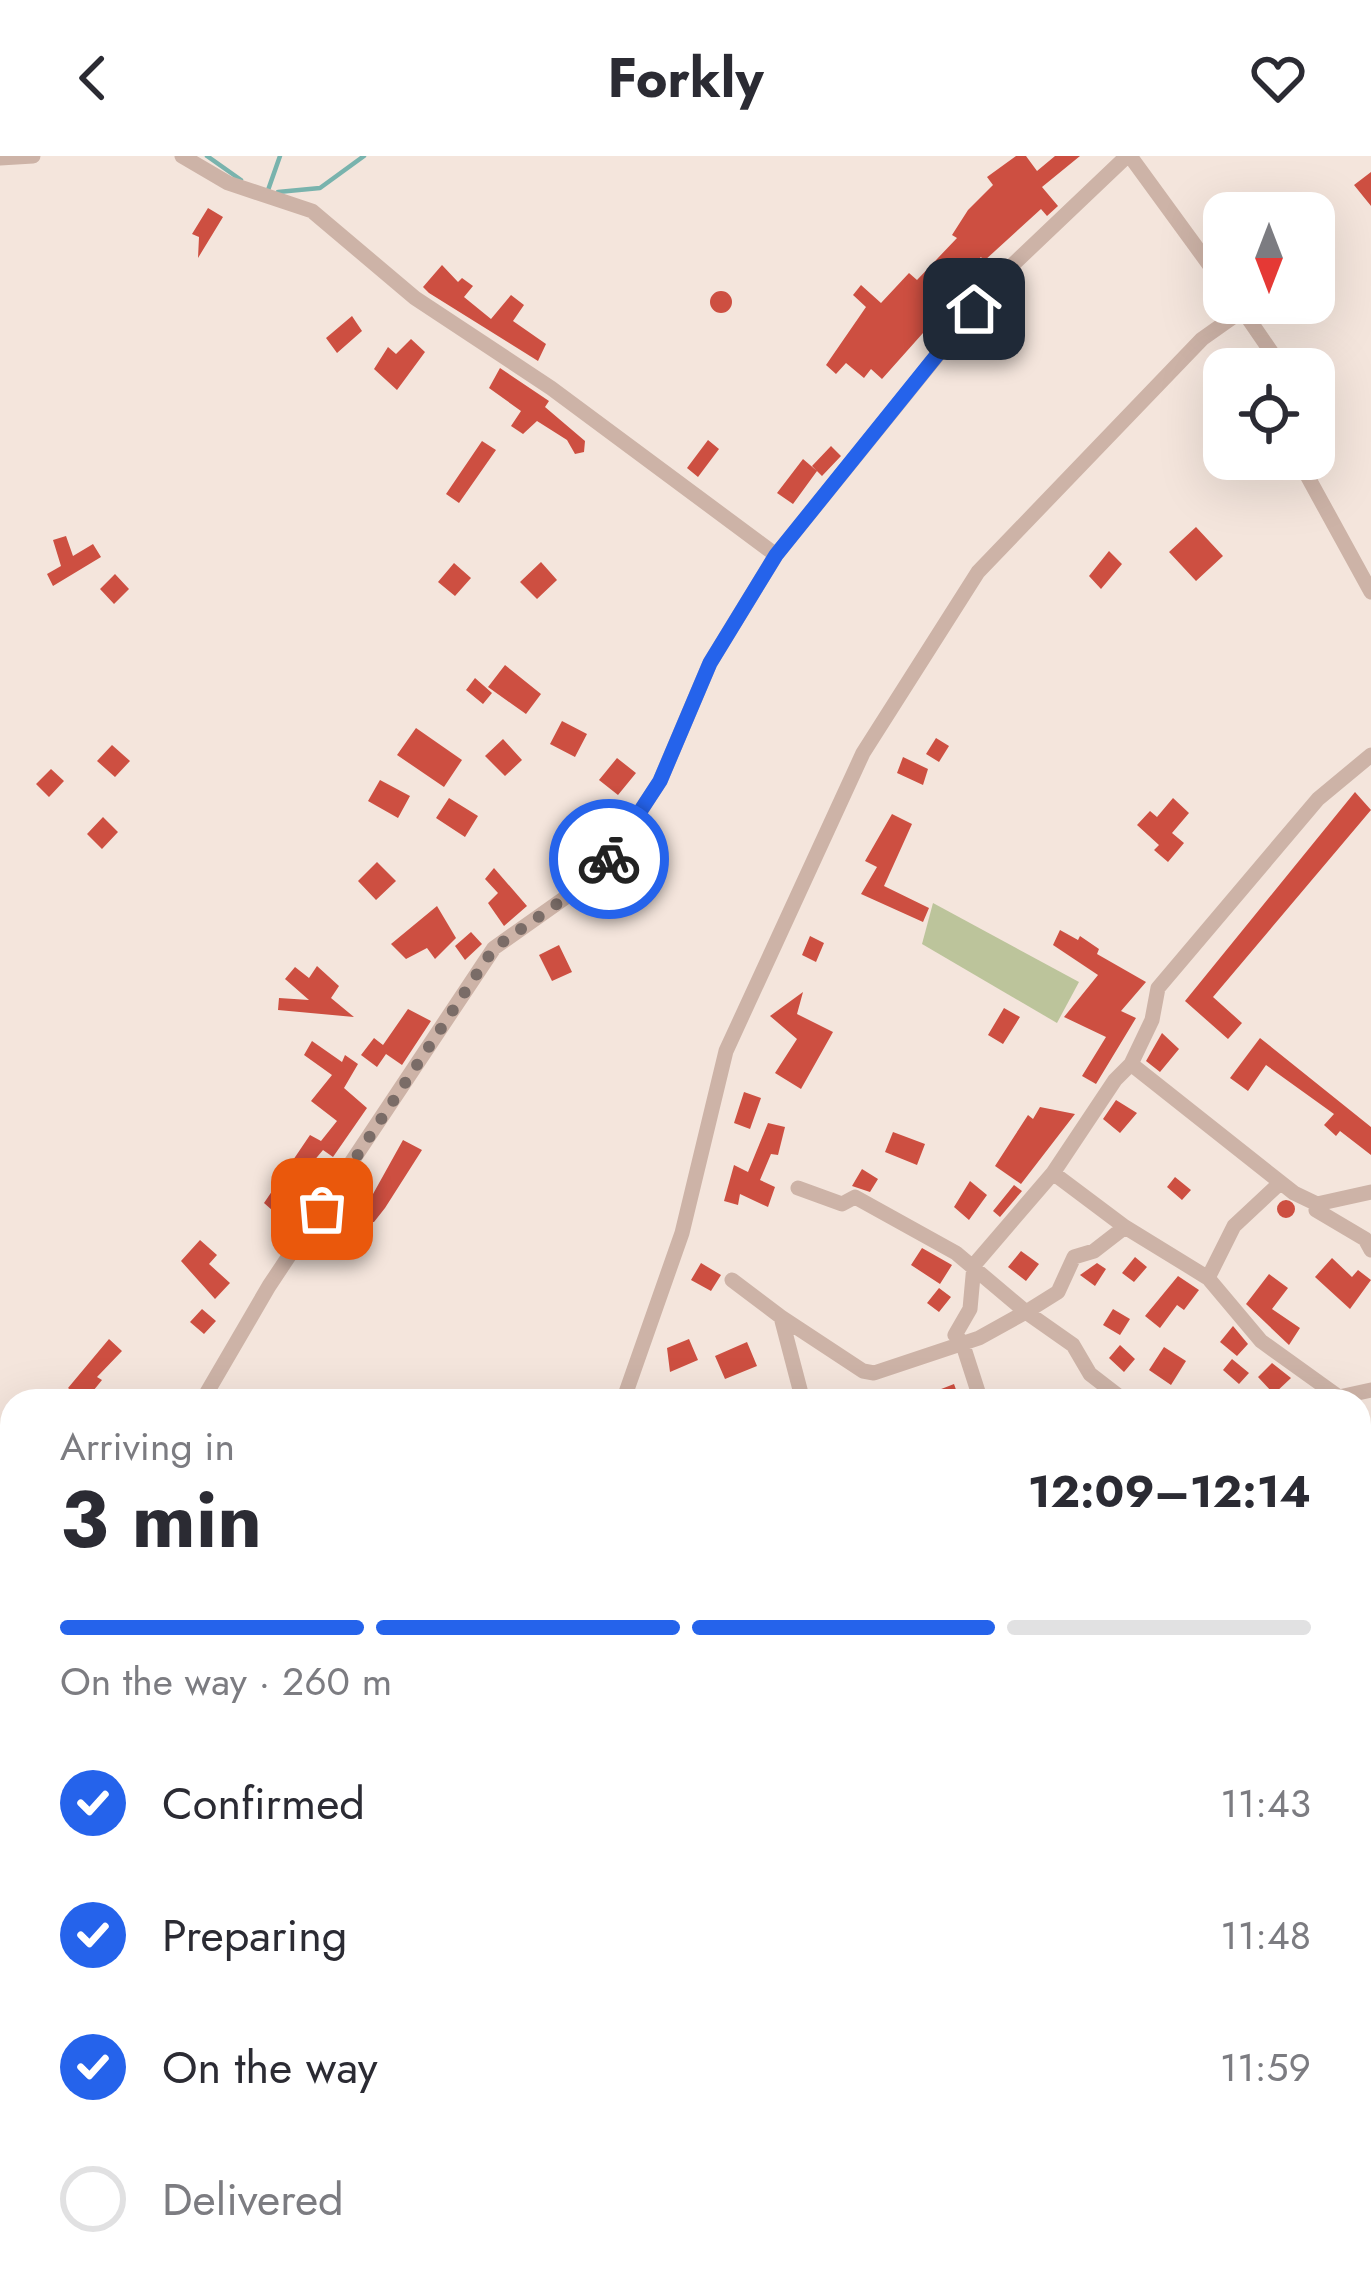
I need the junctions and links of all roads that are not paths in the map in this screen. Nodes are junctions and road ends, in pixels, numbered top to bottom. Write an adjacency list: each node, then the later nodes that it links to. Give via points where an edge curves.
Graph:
1 (33, 156): 4 (street)
2 (182, 156): 8 (street, via 228,183 311,211 415,298)
3 (1132, 157): 5 (street); 8 (street, via 1003,274)
4 (0, 158)
5 (1203, 256)
6 (1219, 324): 26 (street, via 978,572 862,753 726,1051 682,1233)
7 (1310, 480): 9 (street)
8 (776, 555): 25 (street, via 710,663 660,781 601,873 494,948)
9 (1371, 592)
10 (1371, 755): 11 (street, via 1318,799 1189,947 1158,988)
11 (1131, 1064): 12 (street); 13 (street)
12 (1053, 1173): 17 (street); 19 (street)
13 (1280, 1183): 16 (street); 20 (street, via 1234,1226)
14 (798, 1188): 19 (street, via 842,1204 854,1197)
15 (1371, 1192): 16 (street)
16 (1317, 1204): 18 (street)
17 (1124, 1227): 20 (street); 22 (street, via 1074,1257 1058,1292)
18 (1371, 1250)
19 (974, 1265): 22 (street); 24 (street, via 970,1309 955,1334)
20 (1208, 1278): 30 (street, via 1261,1341)
21 (732, 1280): 23 (street)
22 (1026, 1312): 24 (street); 29 (street, via 1073,1345)
23 (781, 1317): 24 (street, via 874,1373); 27 (street)
24 (962, 1342): 28 (street)
25 (209, 1389)
26 (628, 1389)
27 (799, 1389)
28 (977, 1389)
29 (1109, 1389)
30 (1328, 1389)

